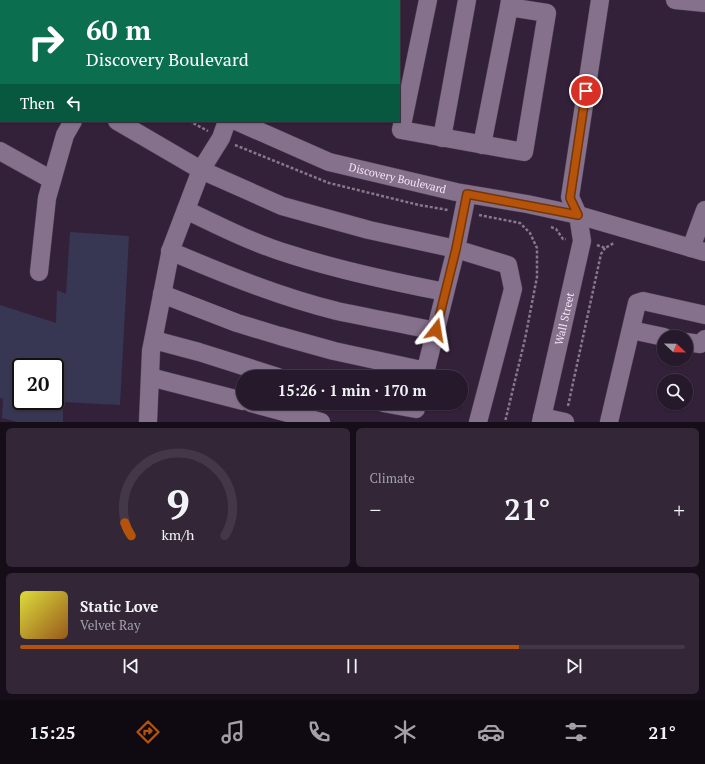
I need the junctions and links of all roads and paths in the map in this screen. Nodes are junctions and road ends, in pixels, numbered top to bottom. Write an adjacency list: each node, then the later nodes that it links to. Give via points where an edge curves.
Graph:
1 (428, 0): 11 (street, via 400,130)
2 (467, 0): 11 (street)
3 (600, 0): 19 (street, Wall Street, via 570,198)
4 (675, 0): 6 (street)
5 (509, 3): 12 (street); 12 (street, via 547,13 524,152)
6 (705, 3)
7 (72, 122): 15 (street, via 65,135)
8 (119, 122): 14 (street)
9 (227, 122): 14 (street, via 221,138)
10 (238, 122): 16 (street, Discovery Boulevard, via 329,162)
11 (442, 138): 12 (street)
12 (482, 145)
13 (0, 151): 15 (street)
14 (201, 170): 17 (street); 27 (street, via 282,206 369,230)
15 (52, 180): 30 (street)
16 (467, 194): 19 (street, Discovery Boulevard); 27 (street)
17 (186, 210): 29 (street); 31 (street, via 249,240 291,255 363,276)
18 (705, 210): 28 (street)
19 (578, 215): 23 (street, Wall Street); 28 (street, Discovery Boulevard)
20 (520, 223): 21 (path)
21 (525, 223)
22 (549, 226): 23 (path, via 556,229 563,239)
23 (582, 241): 26 (path); 46 (street, Wall Street)
24 (617, 242): 26 (path)
25 (537, 248): 50 (path, via 537,277)
26 (605, 248): 51 (path, via 601,254)
27 (456, 249): 31 (street); 49 (street, via 508,265 513,289)
28 (698, 250)
29 (170, 251): 32 (street); 34 (street, via 289,297 336,311)
30 (39, 272)
31 (445, 292): 34 (street)
32 (162, 294): 38 (street); 41 (street, via 237,323 334,352)
33 (705, 315): 35 (street, via 643,301 637,303)
34 (436, 330): 42 (street)
35 (631, 330): 36 (street); 52 (street)
36 (657, 336)
37 (705, 339): 39 (street, via 700,344)
38 (154, 340): 40 (street); 43 (street)
39 (693, 343)
40 (256, 370)
41 (408, 370)
42 (426, 370)
43 (150, 377): 44 (street); 47 (street)
44 (236, 399)
45 (277, 410): 48 (street)
46 (541, 420): 51 (street)
47 (149, 422)
48 (321, 422)
49 (478, 422)
50 (505, 422)
51 (565, 422)
52 (609, 422)

